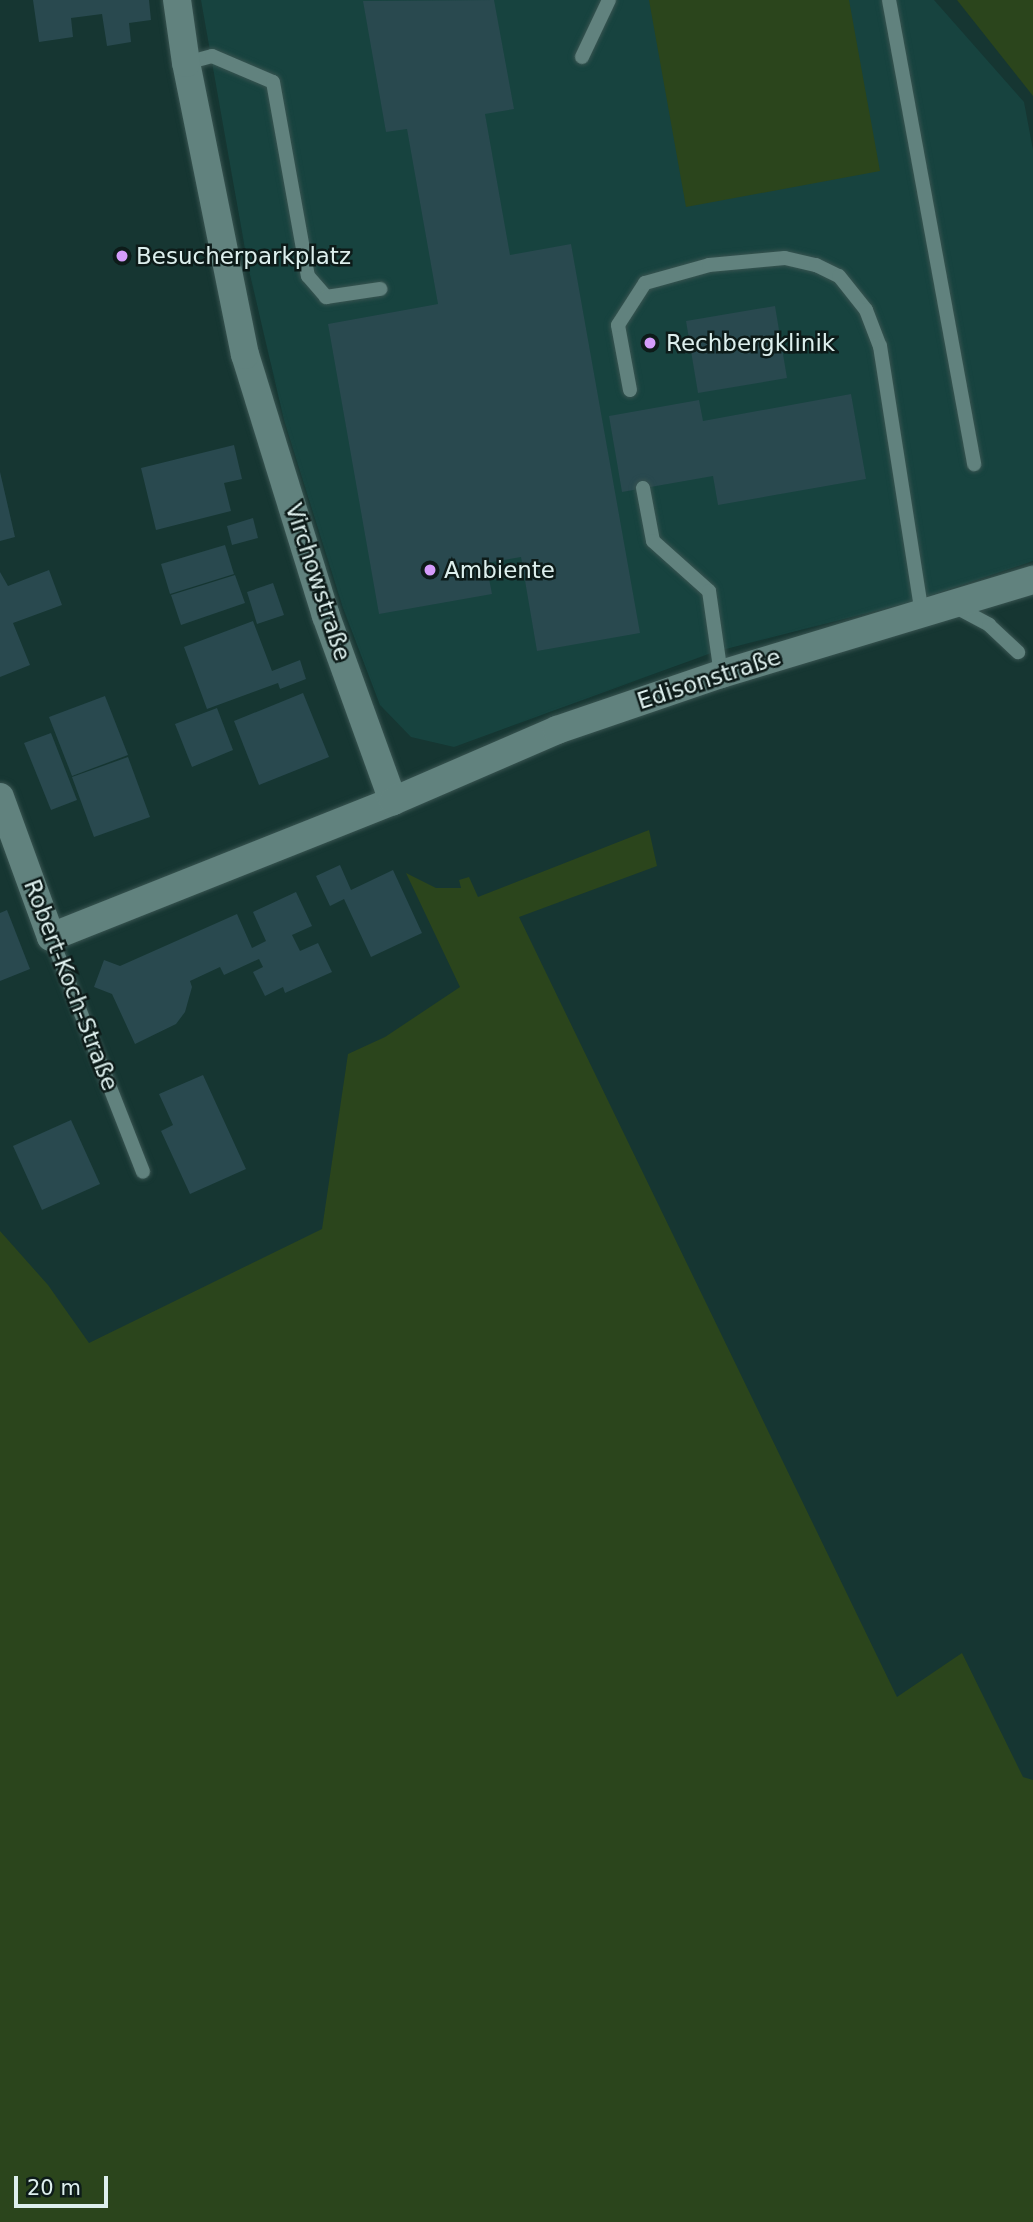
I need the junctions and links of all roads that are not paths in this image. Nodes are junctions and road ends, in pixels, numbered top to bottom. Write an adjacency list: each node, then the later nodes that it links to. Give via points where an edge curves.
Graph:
1 (177, 0): 5 (street, Virchowstraße)
2 (609, 0): 4 (lane)
3 (889, 0): 8 (lane)
4 (582, 57)
5 (186, 63): 6 (lane, via 212,56 273,82 308,276 326,297); 16 (street, Virchowstraße, via 245,355 326,616)
6 (380, 289)
7 (630, 390): 12 (lane, via 618,325 645,283 709,265 785,258 816,264 839,276 866,310 880,346)
8 (974, 464)
9 (643, 488): 14 (lane, via 653,541 709,591)
10 (1033, 580): 11 (street, Edisonstraße)
11 (951, 604): 12 (street, Edisonstraße); 13 (lane, via 989,625)
12 (922, 613): 14 (street, Edisonstraße)
13 (1018, 652)
14 (721, 674): 16 (street, Edisonstraße, via 558,730)
15 (0, 797): 17 (street, Robert-Koch-Straße)
16 (393, 801): 17 (street)
17 (51, 937): 18 (lane, Robert-Koch-Straße)
18 (143, 1172)

